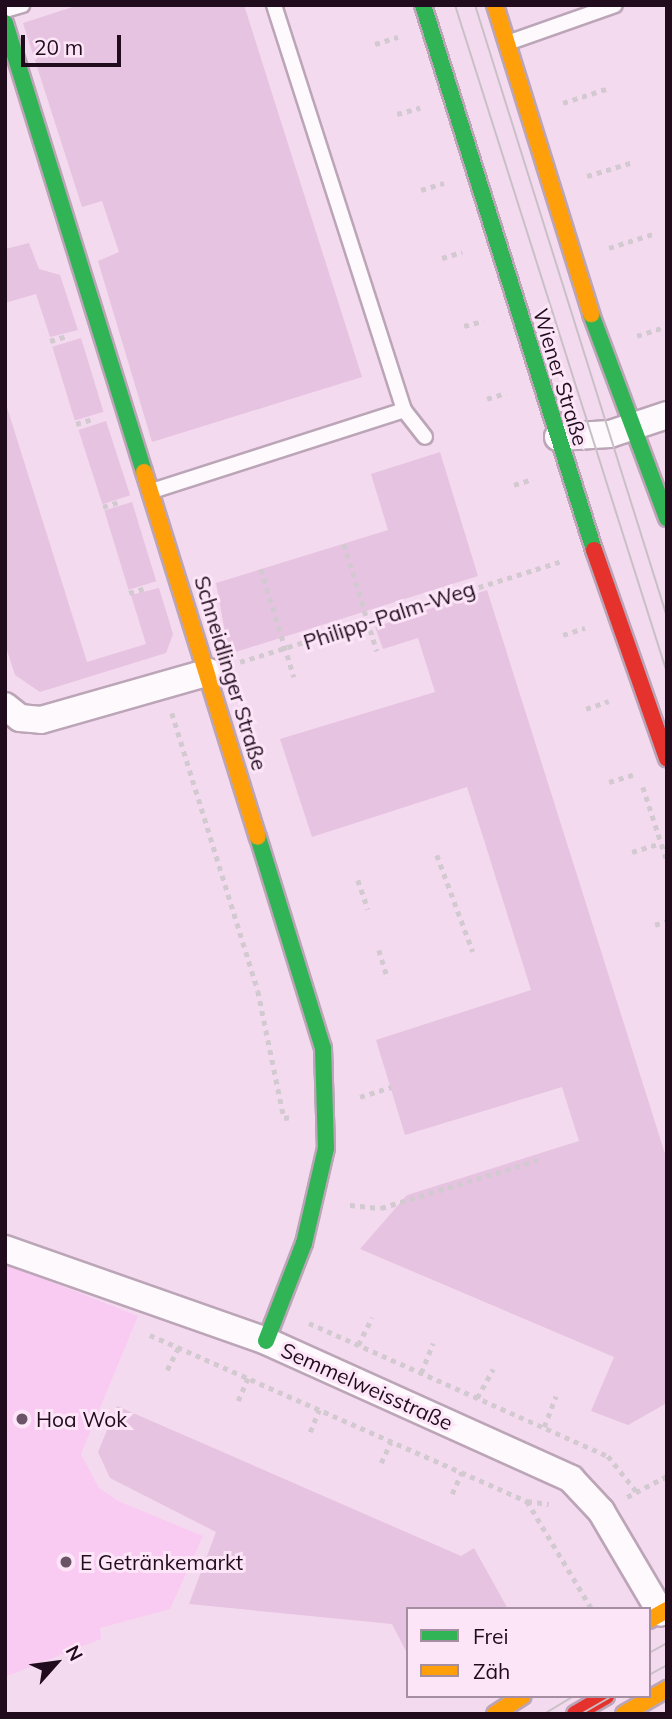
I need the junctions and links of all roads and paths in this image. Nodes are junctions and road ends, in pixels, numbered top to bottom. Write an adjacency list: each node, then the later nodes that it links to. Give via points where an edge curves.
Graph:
1 (22, 5): 6 (lane)
2 (274, 5): 29 (lane)
3 (424, 5): 33 (main road, Wiener Straße)
4 (495, 5): 10 (main road)
5 (615, 5): 10 (lane)
6 (5, 10)
7 (5, 23): 36 (main road, Schneidlinger Straße)
8 (405, 35): 9 (path)
9 (376, 44)
10 (505, 44): 31 (main road, via 595,326)
11 (609, 88): 12 (path)
12 (563, 103)
13 (428, 106): 14 (path)
14 (397, 114)
15 (633, 162): 16 (path)
16 (587, 176)
17 (451, 181): 18 (path)
18 (421, 190)
19 (656, 233): 20 (path)
20 (608, 248)
21 (472, 249): 22 (path)
22 (442, 258)
23 (494, 318): 24 (path)
24 (464, 326)
25 (667, 326): 26 (path)
26 (637, 336)
27 (516, 390): 28 (path)
28 (487, 399)
29 (404, 410): 32 (lane); 36 (lane)
30 (667, 415): 31 (street)
31 (637, 427): 33 (street); 37 (main road)
32 (425, 437)
33 (558, 437): 51 (main road, Wiener Straße)
34 (543, 476): 35 (path)
35 (514, 485)
36 (152, 491): 46 (main road, Schneidlinger Straße)
37 (667, 518)
38 (344, 544): 41 (path)
39 (569, 558): 41 (path, Philipp-Palm-Weg)
40 (261, 569): 44 (path)
41 (367, 622): 44 (path, Philipp-Palm-Weg); 45 (path)
42 (591, 626): 43 (path)
43 (563, 635)
44 (285, 648): 46 (path, Philipp-Palm-Weg); 47 (path)
45 (377, 651)
46 (209, 672): 49 (street, via 41,720 20,718); 65 (main road, Schneidlinger Straße, via 323,1048 326,1148)
47 (294, 677)
48 (614, 699): 50 (path)
49 (5, 706)
50 (586, 709)
51 (667, 759)
52 (638, 773): 53 (path)
53 (610, 782)
54 (661, 843): 55 (path)
55 (632, 852)
56 (437, 855): 62 (path)
57 (358, 880): 58 (path)
58 (368, 909)
59 (667, 921): 60 (path)
60 (655, 925)
61 (379, 950): 63 (path)
62 (473, 952)
63 (388, 979)
64 (534, 1159): 65 (path, via 381,1208)
65 (315, 1201): 67 (main road, Schneidlinger Straße)
66 (5, 1249): 70 (street, Semmelweisstraße)
67 (279, 1310): 70 (main road, Schneidlinger Straße); 72 (path)
68 (372, 1317): 72 (path)
69 (141, 1331): 73 (path)
70 (267, 1341): 90 (street, Semmelweisstraße, via 571,1479 601,1511)
71 (433, 1343): 76 (path)
72 (358, 1345): 76 (path)
73 (178, 1348): 75 (path); 77 (path)
74 (493, 1369): 79 (path)
75 (167, 1370)
76 (421, 1373): 79 (path)
77 (248, 1378): 80 (path); 81 (path)
78 (556, 1396): 82 (path)
79 (477, 1398): 82 (path)
80 (238, 1401)
81 (320, 1410): 83 (path); 84 (path)
82 (544, 1427): 87 (path, via 608,1456)
83 (310, 1432)
84 (391, 1442): 85 (path); 86 (path)
85 (382, 1463)
86 (462, 1472): 88 (path); 89 (path, via 527,1501)
87 (638, 1492)
88 (452, 1494)
89 (591, 1607)
90 (659, 1614)
91 (667, 1689): 96 (main road)
92 (520, 1698): 94 (main road)
93 (603, 1698): 95 (main road)
94 (495, 1714)
95 (575, 1714)
96 (624, 1714)

